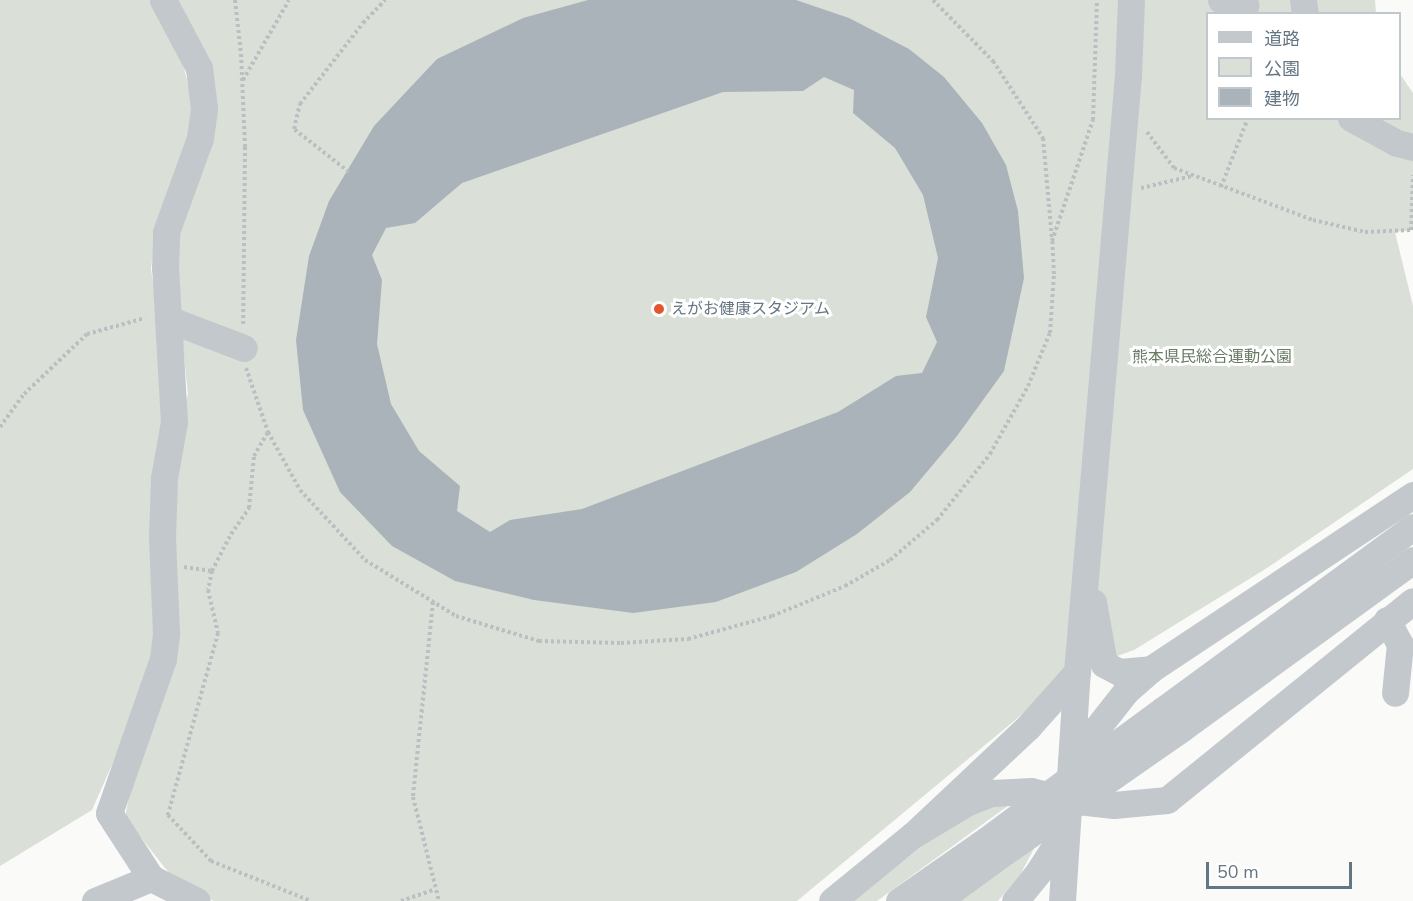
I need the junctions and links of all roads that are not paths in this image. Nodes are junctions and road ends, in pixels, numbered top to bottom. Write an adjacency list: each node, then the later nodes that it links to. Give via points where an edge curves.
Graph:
1 (164, 0): 5 (street, via 199,68 204,108 200,138 166,232)
2 (1131, 0): 10 (street)
3 (1355, 120): 4 (street, via 1397,143)
4 (1413, 147)
5 (158, 318): 6 (street); 21 (street, via 174,422 164,478 162,565 166,633 163,659 109,813)
6 (243, 348)
7 (1413, 495): 13 (street)
8 (1413, 527): 16 (street)
9 (1413, 560): 16 (street)
10 (1087, 568): 13 (street, via 1104,664 1119,672); 14 (street)
11 (1413, 601): 12 (street)
12 (1387, 620): 15 (street, via 1400,644); 18 (street, via 1167,800)
13 (1151, 669): 17 (street, via 1126,691)
14 (1077, 672): 17 (street); 19 (street, via 1028,727)
15 (1395, 693)
16 (1172, 719): 20 (street, bridge)
17 (1071, 760): 18 (street)
18 (1068, 813): 19 (street, via 1031,791 992,793 968,802); 27 (street, via 1039,871); 28 (street)
19 (913, 835): 24 (street)
20 (987, 852): 25 (street); 26 (street)
21 (151, 878): 22 (street); 23 (street)
22 (193, 900)
23 (94, 901)
24 (832, 901)
25 (899, 901)
26 (937, 901)
27 (1015, 901)
28 (1062, 901)

